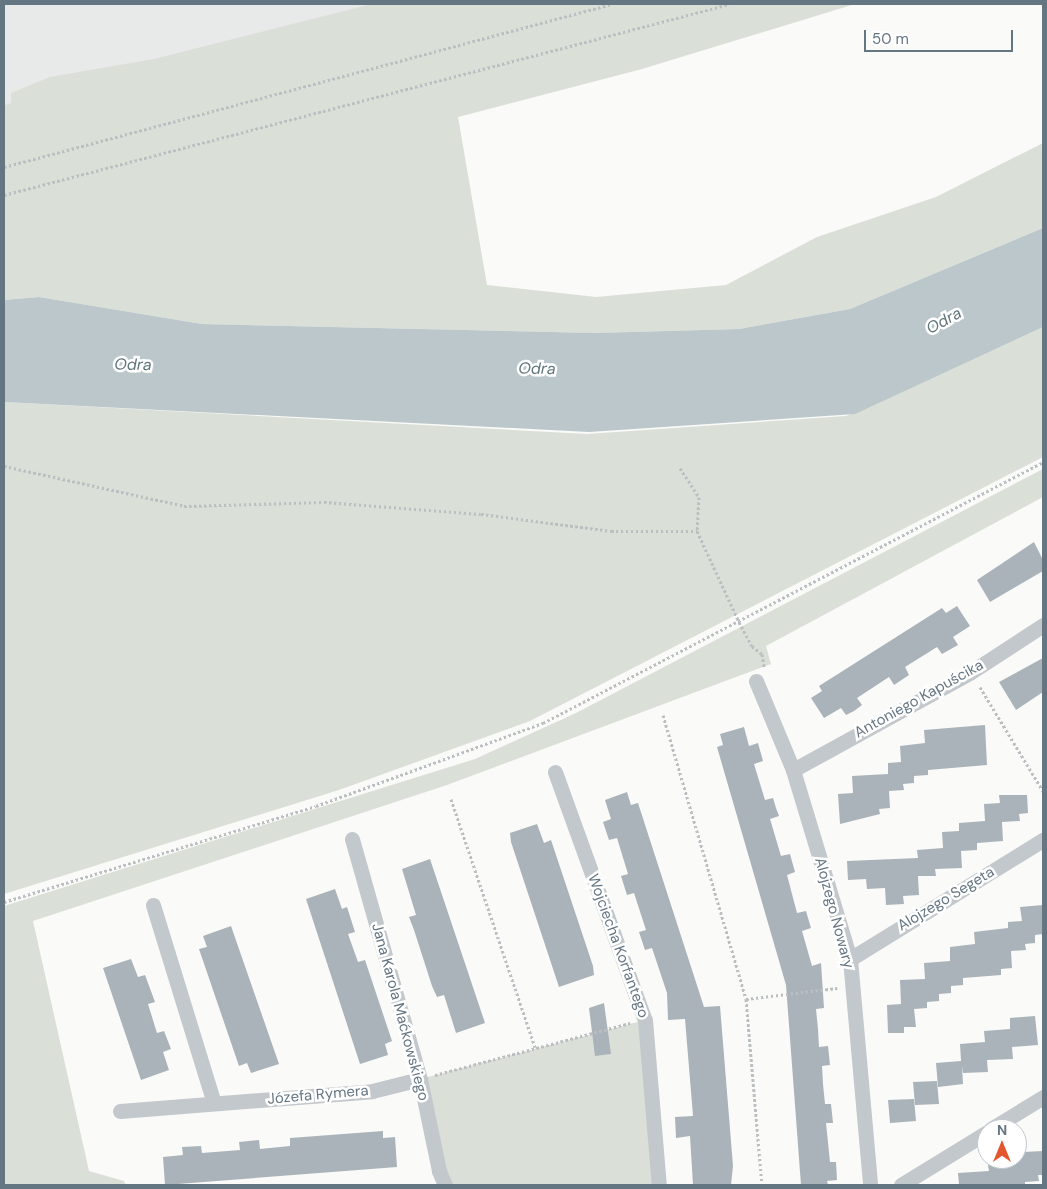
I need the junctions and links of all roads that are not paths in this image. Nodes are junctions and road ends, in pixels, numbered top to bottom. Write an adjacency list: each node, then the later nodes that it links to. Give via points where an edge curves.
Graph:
1 (1043, 625): 3 (street, Antoniego Kapuścika, via 971,672)
2 (756, 681): 3 (street, Alojzego Nowary)
3 (793, 770): 8 (street, Alojzego Nowary)
4 (555, 772): 16 (street, Wojciecha Korfantego, via 645,1020)
5 (352, 838): 9 (street, Jana Karola Maćkowskiego)
6 (1043, 840): 8 (street, Alojzego Segeta)
7 (153, 905): 11 (street)
8 (850, 959): 17 (street, Alojzego Nowary)
9 (420, 1079): 11 (street, Józefa Rymera, via 372,1091); 15 (street, Jana Karola Maćkowskiego, via 438,1171)
10 (1043, 1097): 13 (street)
11 (214, 1103): 12 (street, Józefa Rymera)
12 (120, 1111)
13 (1008, 1119)
14 (977, 1138): 18 (street)
15 (445, 1185)
16 (659, 1185)
17 (870, 1185)
18 (901, 1185)

